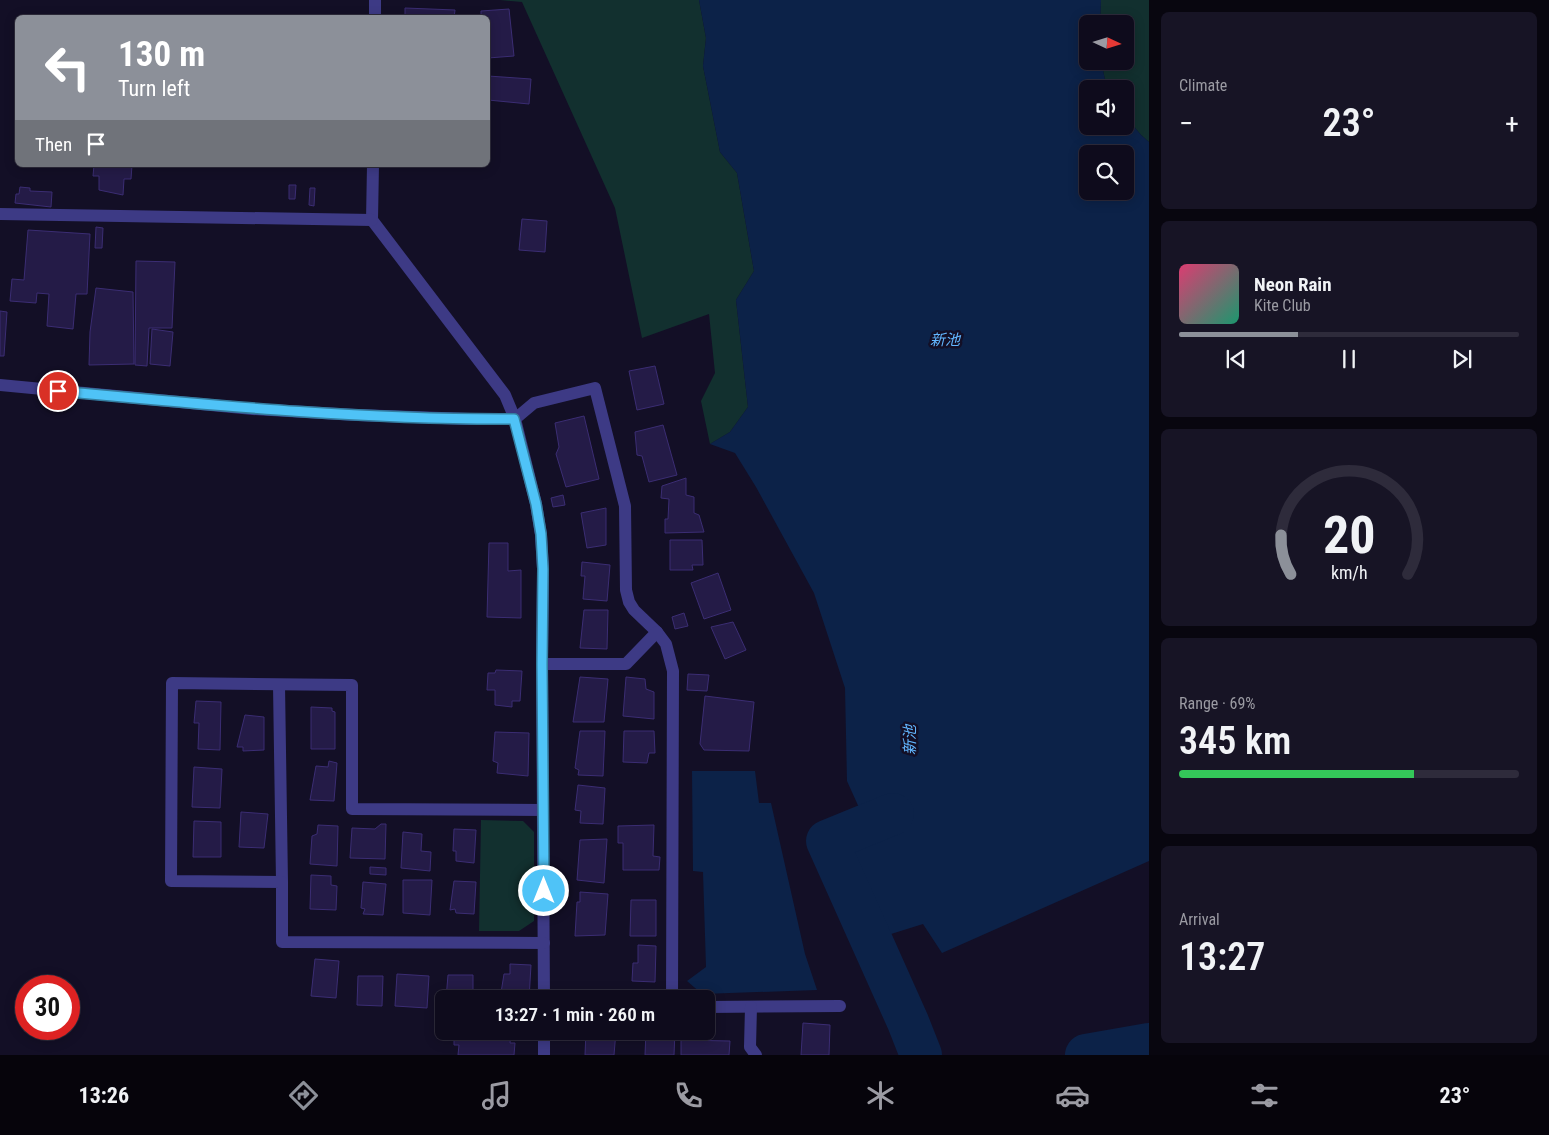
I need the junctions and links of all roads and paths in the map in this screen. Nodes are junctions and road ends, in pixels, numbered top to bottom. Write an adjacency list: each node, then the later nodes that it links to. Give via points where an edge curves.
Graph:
1 (375, 0): 2 (street)
2 (374, 15)
3 (373, 167): 5 (street)
4 (0, 214): 5 (street)
5 (372, 220): 7 (street, via 505,395)
6 (0, 385): 7 (street, via 281,411)
7 (514, 419): 8 (street, via 534,403 594,388 625,506 629,602); 9 (street, via 541,534)
8 (657, 632): 9 (street, via 626,664); 15 (street, via 666,644 673,671)
9 (542, 664): 11 (street)
10 (279, 685): 11 (street, via 352,685 352,809); 12 (street); 12 (street, via 172,683 172,881)
11 (544, 810): 13 (street)
12 (282, 882): 13 (street, via 282,942)
13 (544, 943): 14 (street)
14 (544, 990)
15 (672, 990)
16 (840, 1006): 18 (street)
17 (715, 1007): 18 (street)
18 (751, 1007): 21 (street, via 750,1047)
19 (544, 1040): 20 (street)
20 (544, 1055)
21 (756, 1055)

